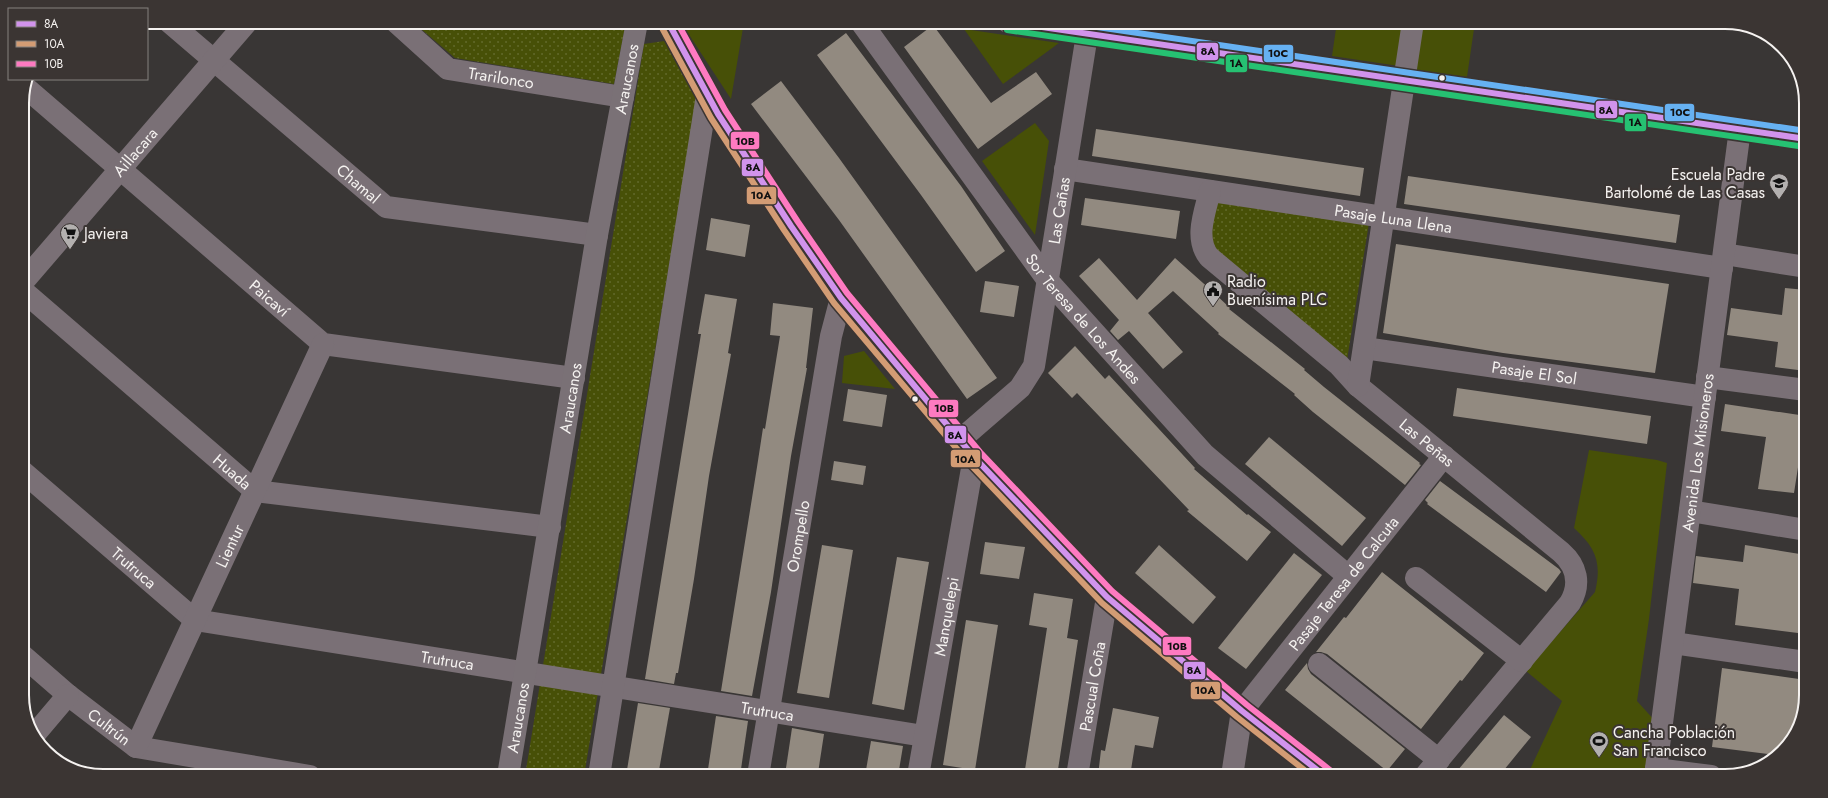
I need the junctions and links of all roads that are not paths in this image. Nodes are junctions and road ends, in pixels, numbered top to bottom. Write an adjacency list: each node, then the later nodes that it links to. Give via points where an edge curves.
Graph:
1 (177, 29): 10 (street, Chamal)
2 (241, 29): 10 (street, Aillacara)
3 (404, 29): 14 (street, Trarilonco, via 448,69)
4 (636, 29): 14 (main road, Araucanos)
5 (672, 29): 13 (street)
6 (867, 29): 25 (street, Sor Teresa de Los Andes)
7 (1088, 29): 18 (street, Las Cañas)
8 (1094, 29): 11 (main road)
9 (1413, 29): 11 (street)
10 (214, 61): 17 (street, Aillacara); 21 (street, Chamal, via 386,207)
11 (1405, 80): 15 (main road); 20 (street)
12 (30, 91): 17 (street, Paicaví)
13 (707, 95): 27 (street); 52 (street)
14 (624, 97): 21 (main road, Araucanos)
15 (1740, 129): 16 (main road); 22 (street, Avenida Los Misioneros)
16 (1799, 138)
17 (120, 169): 24 (street, Aillacara); 28 (street, Paicaví)
18 (1065, 169): 19 (street, Pasaje Luna Llena); 25 (street, Las Cañas)
19 (1210, 191): 20 (street, Pasaje Luna Llena); 31 (street, Las Peñas, via 1202,228 1203,250 1339,366)
20 (1384, 217): 22 (street, Pasaje Luna Llena); 29 (street)
21 (597, 235): 30 (main road, Araucanos)
22 (1723, 261): 23 (street, Pasaje Luna Llena); 32 (street, Avenida Los Misioneros)
23 (1799, 266)
24 (29, 275)
25 (1049, 282): 34 (street, Las Cañas, via 1037,357 1030,374 1020,388); 42 (street, Sor Teresa de Los Andes, via 1205,455)
26 (29, 296): 38 (street, Huada)
27 (841, 298): 34 (street); 54 (street, Orompello, via 831,336)
28 (323, 344): 30 (street); 38 (street, Lientur)
29 (1364, 348): 31 (street); 32 (street, Pasaje El Sol)
30 (574, 378): 40 (main road, Araucanos)
31 (1358, 386): 35 (street, Las Peñas)
32 (1706, 387): 33 (street, Pasaje El Sol); 39 (street, Avenida Los Misioneros)
33 (1799, 390)
34 (960, 440): 36 (street)
35 (1444, 456): 42 (street, Pasaje Teresa de Calcuta); 48 (street, Las Peñas, via 1562,552 1574,567 1577,586 1575,595)
36 (974, 457): 44 (street); 57 (street, Manquelepi)
37 (29, 477): 45 (street, Trutruca)
38 (255, 491): 40 (street, Huada); 45 (street, Lientur)
39 (1690, 512): 41 (street); 46 (street, Avenida Los Misioneros)
40 (550, 527): 51 (main road, Araucanos)
41 (1799, 529)
42 (1348, 576): 55 (street, Pasaje Teresa de Calcuta)
43 (1416, 578): 48 (street)
44 (1107, 597): 55 (street); 65 (street, Pascual Coña)
45 (195, 620): 51 (street, Trutruca); 58 (street, Lientur)
46 (1673, 643): 49 (street); 69 (street, Avenida Los Misioneros)
47 (29, 660): 53 (street, Cultrún)
48 (1522, 661): 59 (street, Las Peñas)
49 (1799, 661)
50 (1318, 664): 59 (street)
51 (526, 672): 52 (street, Trutruca); 61 (main road, Araucanos)
52 (614, 686): 54 (street, Trutruca); 62 (street)
53 (68, 695): 56 (street); 58 (street, Cultrún)
54 (769, 711): 57 (street, Trutruca); 63 (street, Orompello)
55 (1242, 711): 66 (street); 67 (street)
56 (38, 730)
57 (924, 736): 64 (street, Manquelepi)
58 (136, 747): 60 (street, Cultrún)
59 (1439, 760): 68 (street, Las Peñas)
60 (268, 769)
61 (509, 769)
62 (600, 769)
63 (759, 769)
64 (919, 769)
65 (1078, 769)
66 (1233, 769)
67 (1316, 769)
68 (1431, 769)
69 (1656, 769)

